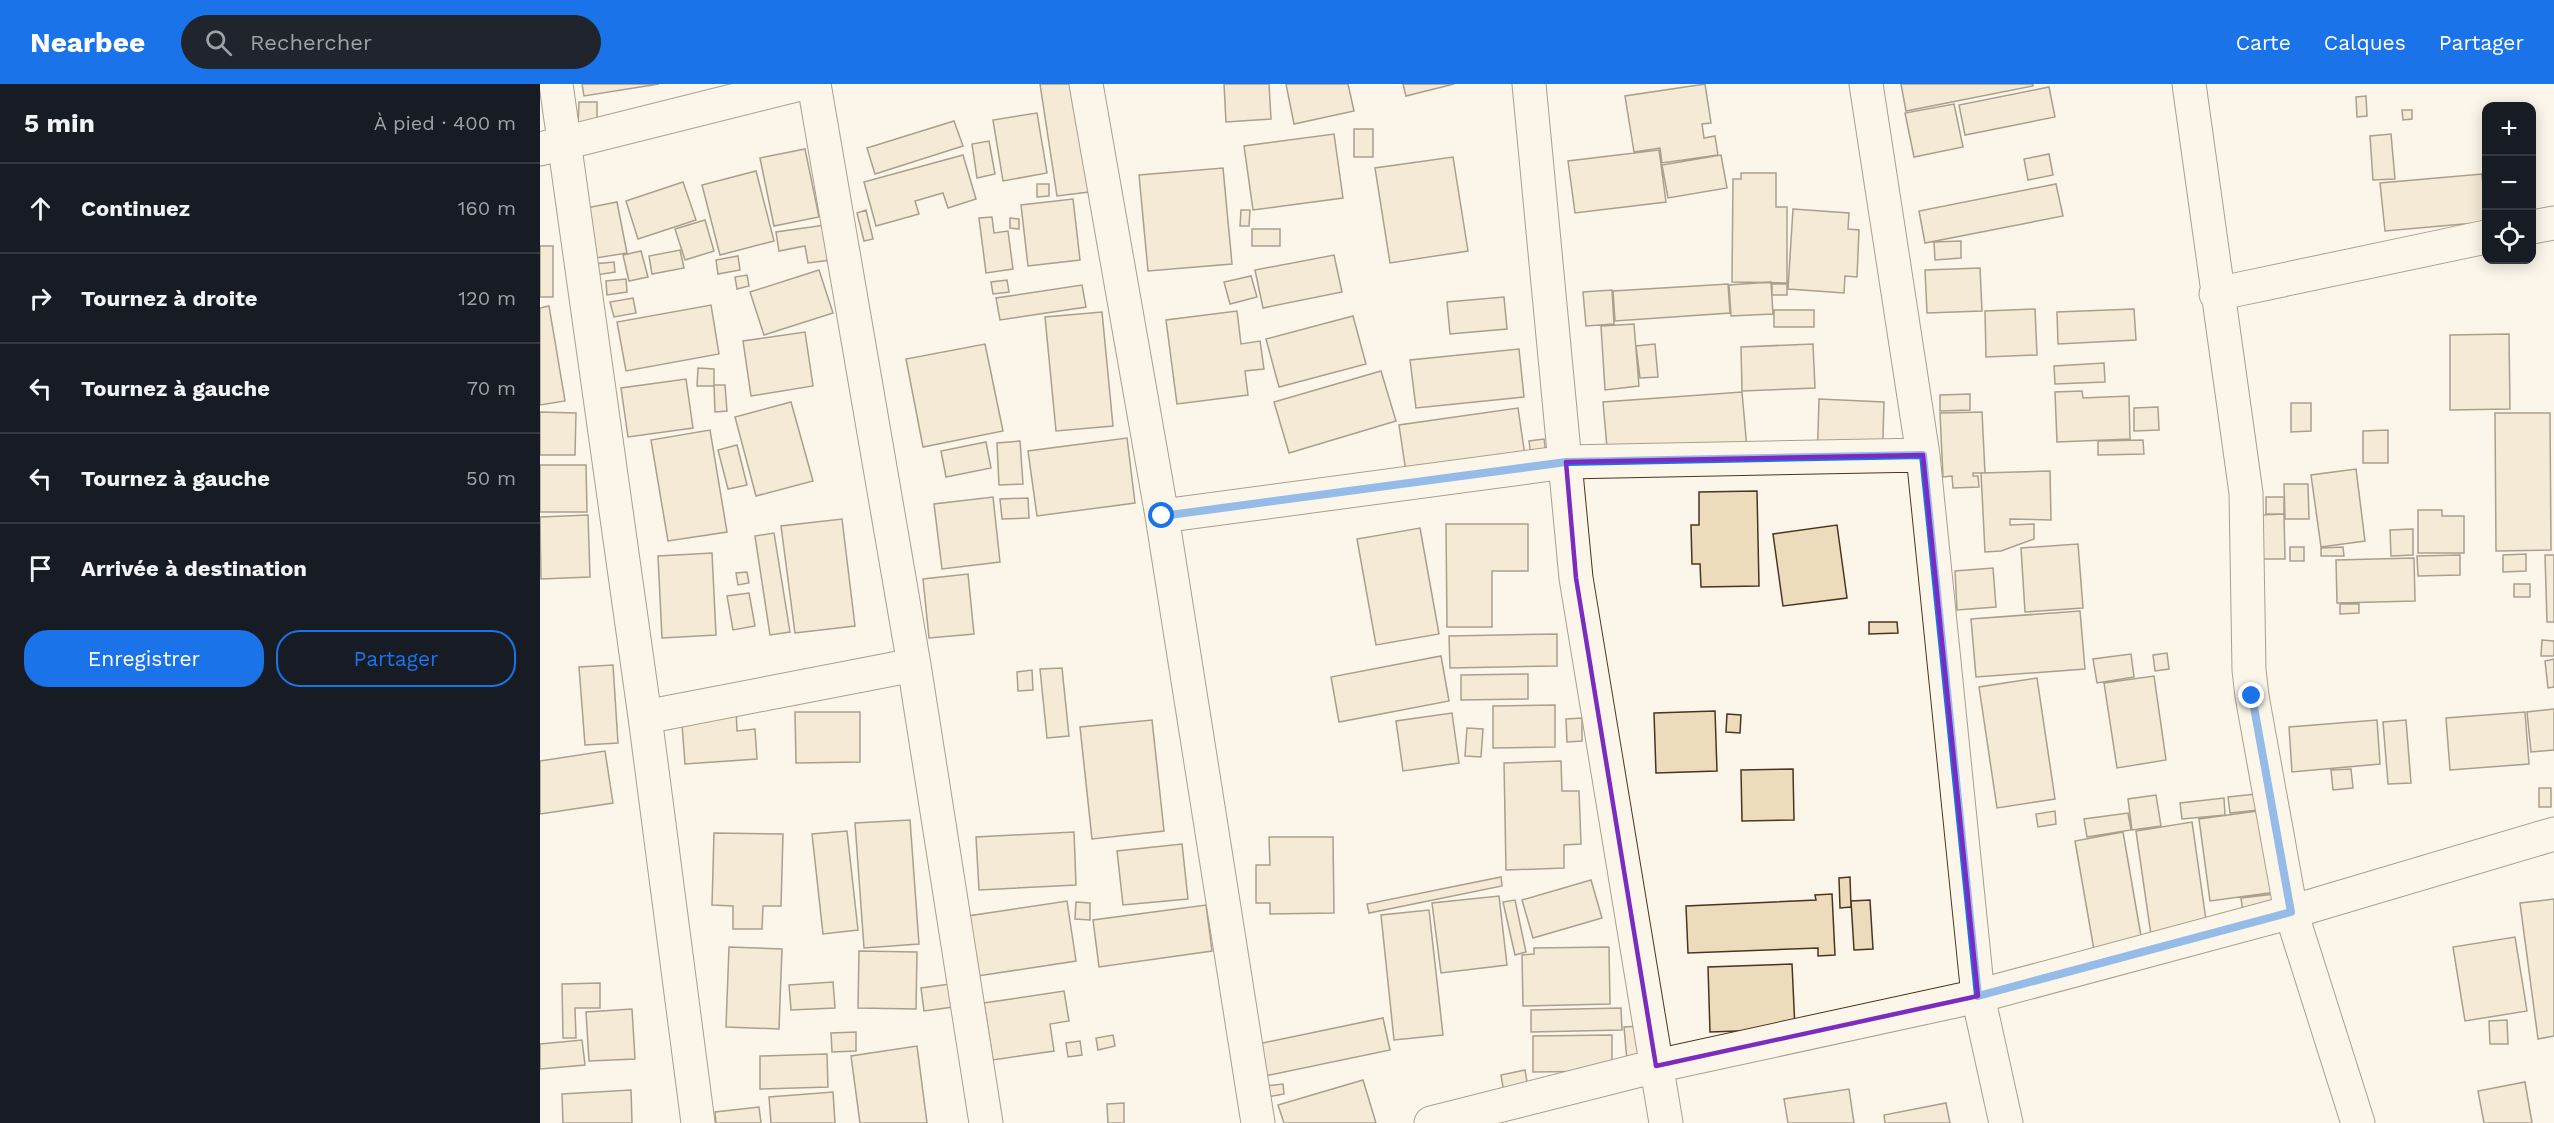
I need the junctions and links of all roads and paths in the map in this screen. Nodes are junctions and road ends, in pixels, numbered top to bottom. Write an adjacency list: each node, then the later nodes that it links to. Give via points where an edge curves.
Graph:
1 (556, 84): 8 (street)
2 (800, 84): 8 (street)
3 (814, 84): 16 (street)
4 (1086, 84): 15 (street)
5 (1529, 84): 14 (street)
6 (1866, 84): 13 (street)
7 (2189, 84): 12 (street)
8 (552, 146): 17 (street)
9 (2554, 223): 10 (street)
10 (2536, 227)
11 (2482, 238): 12 (street)
12 (2216, 294): 19 (street, via 2246,493 2249,670)
13 (1923, 455): 14 (street); 20 (street)
14 (1566, 462): 15 (street); 21 (street, via 1576,578)
15 (1162, 516): 24 (street)
16 (914, 665): 17 (street); 23 (street)
17 (645, 717): 22 (street)
18 (2554, 834): 19 (street)
19 (2291, 912): 20 (street); 28 (street)
20 (1978, 996): 21 (street); 27 (street)
21 (1656, 1066): 25 (street); 26 (street)
22 (698, 1123)
23 (986, 1123)
24 (1258, 1123)
25 (1431, 1123)
26 (1666, 1123)
27 (2006, 1123)
28 (2358, 1123)

